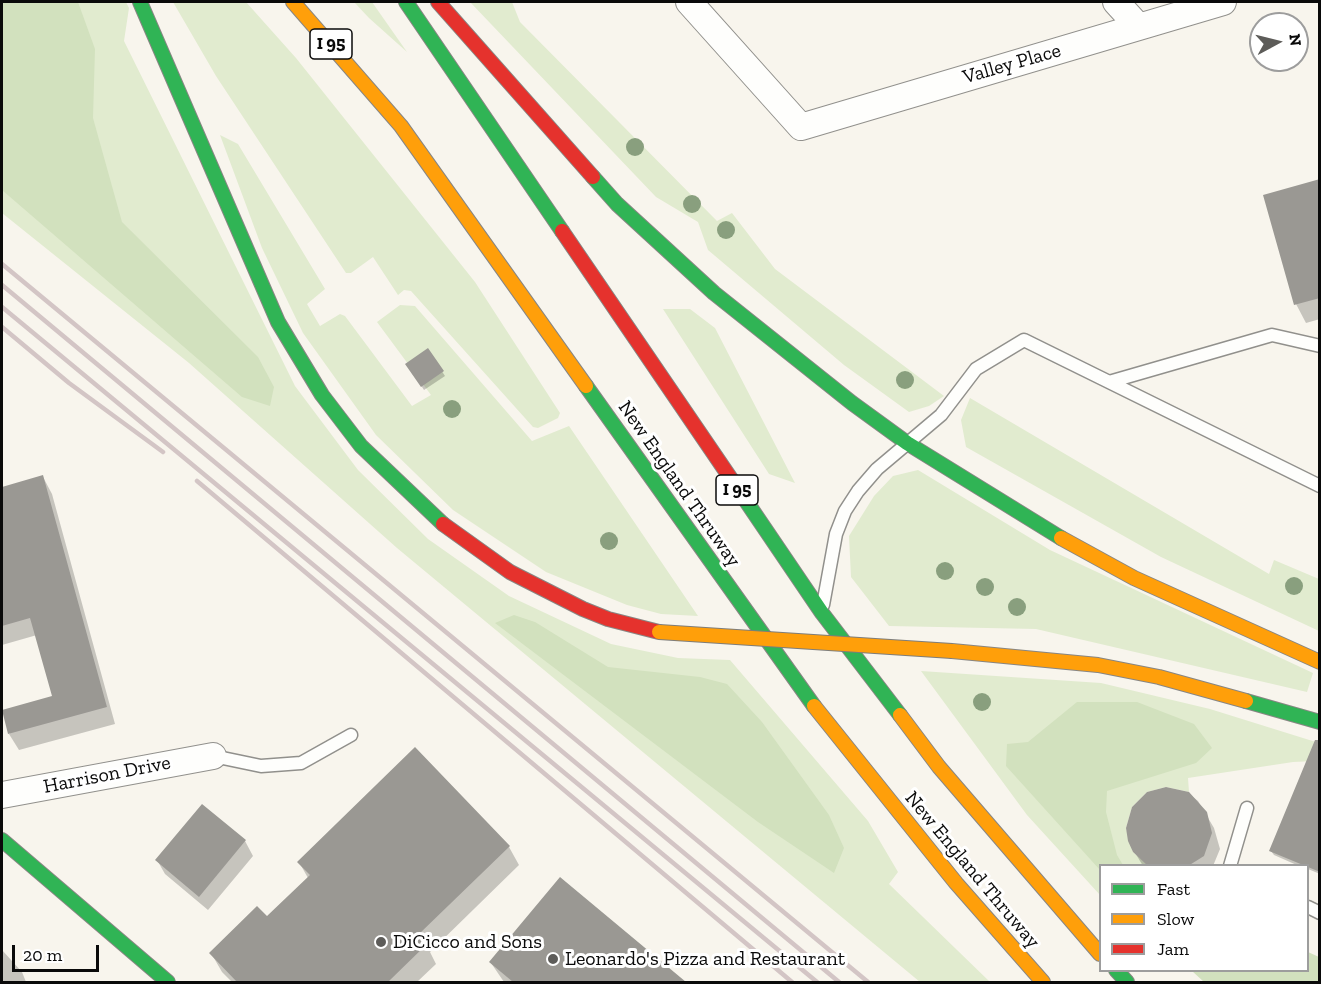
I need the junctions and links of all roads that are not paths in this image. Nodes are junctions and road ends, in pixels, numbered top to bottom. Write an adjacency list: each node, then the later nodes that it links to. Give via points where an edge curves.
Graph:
1 (140, 2): 15 (main road, bridge, via 278,322 299,359 340,420 410,496 510,572 583,609 659,632 952,651 1098,665 1191,685)
2 (293, 2): 24 (main road, New England Thruway / I 95, via 401,126 828,726 956,884)
3 (406, 2): 13 (main road, New England Thruway / I 95)
4 (438, 2): 11 (main road, via 577,162 662,247 776,345)
5 (689, 2): 8 (street, Valley Place, via 801,127 1098,40)
6 (1116, 2): 8 (street)
7 (1223, 2): 8 (street, Valley Place)
8 (1137, 25)
9 (1320, 346): 10 (lane, via 1272,335)
10 (1109, 382): 11 (lane, via 1024,340 976,369 941,415); 12 (lane)
11 (907, 443): 13 (lane, via 877,469 845,511 836,534); 14 (main road, via 1134,578)
12 (1320, 486)
13 (822, 613): 22 (main road, New England Thruway / I 95, via 939,767)
14 (1320, 662)
15 (1320, 722)
16 (351, 735): 17 (lane, via 301,764 261,766)
17 (213, 756): 18 (street, Harrison Drive)
18 (2, 795)
19 (1247, 808): 21 (lane)
20 (2, 840): 23 (main road)
21 (1231, 864)
22 (1099, 952)
23 (168, 982)
24 (1043, 982)

